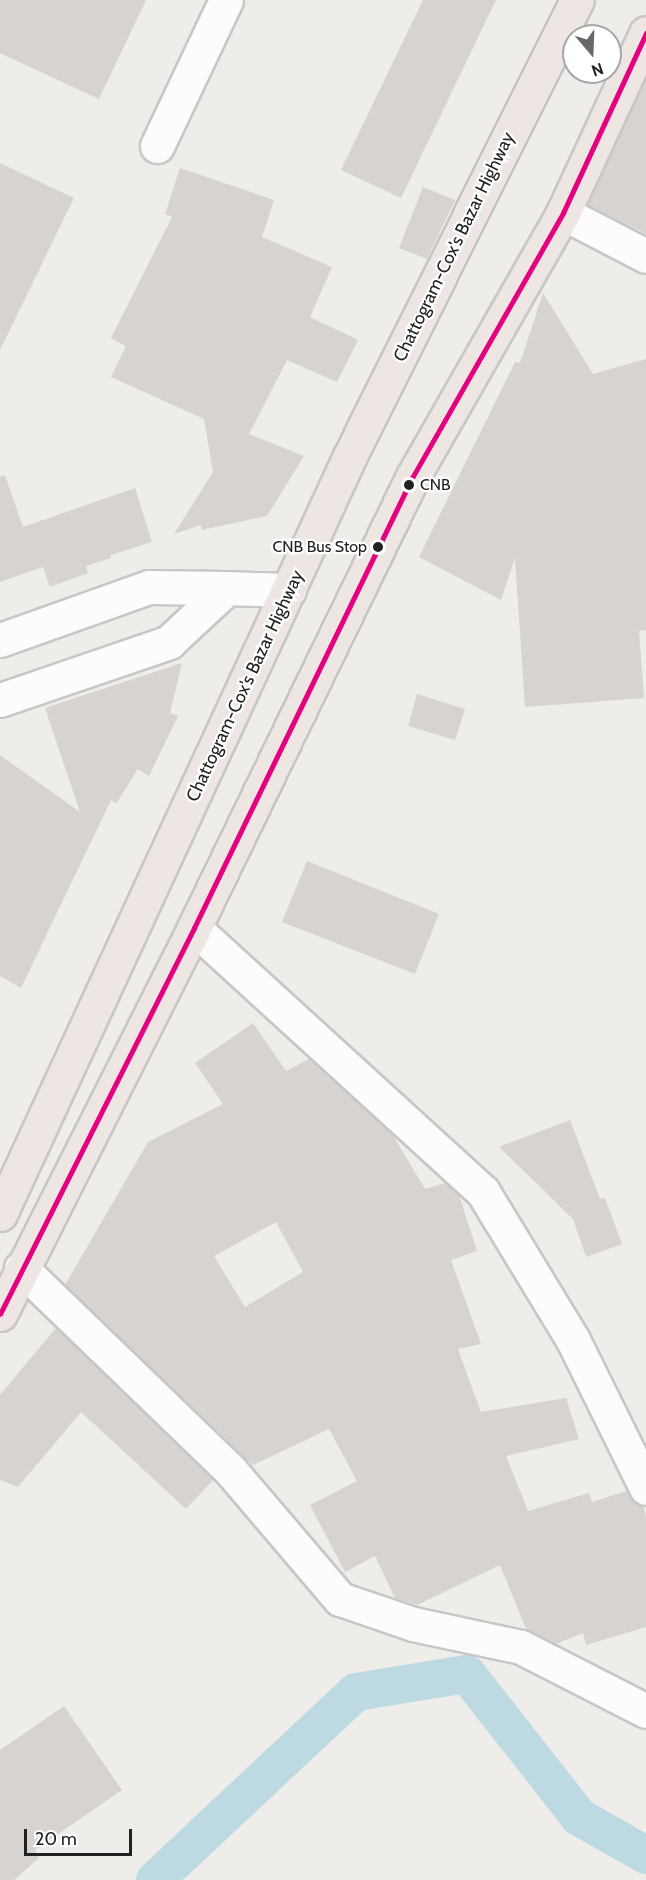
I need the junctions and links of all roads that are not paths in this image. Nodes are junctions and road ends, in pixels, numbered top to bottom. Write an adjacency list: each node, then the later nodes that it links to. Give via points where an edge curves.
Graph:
1 (226, 0): 4 (street)
2 (577, 0): 8 (highway, Chattogram-Cox's Bazar Highway, via 350,456)
3 (646, 33): 5 (highway)
4 (157, 146)
5 (562, 213): 6 (street); 11 (highway, via 412,478)
6 (646, 256)
7 (227, 588): 8 (street); 9 (street, via 149,587); 10 (street, via 169,642)
8 (289, 590): 12 (highway, Chattogram-Cox's Bazar Highway)
9 (0, 640)
10 (0, 700)
11 (194, 927): 13 (highway); 15 (street, via 483,1191 573,1340)
12 (0, 1215)
13 (21, 1268): 14 (highway); 16 (street, via 231,1471 340,1599 413,1624 521,1647)
14 (0, 1314)
15 (646, 1488)
16 (646, 1711)

